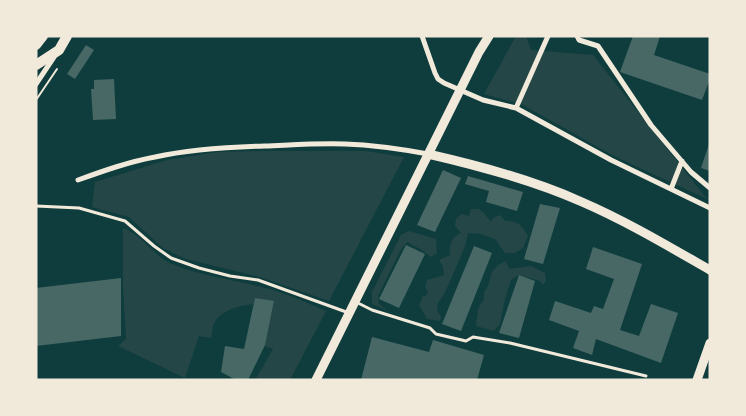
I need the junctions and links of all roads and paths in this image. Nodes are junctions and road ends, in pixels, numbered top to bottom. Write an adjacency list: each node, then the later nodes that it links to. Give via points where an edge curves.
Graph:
1 (43, 36): 7 (main road)
2 (67, 36): 8 (main road)
3 (422, 36): 11 (street, via 438,79 483,100)
4 (489, 36): 12 (street)
5 (548, 36): 11 (street)
6 (577, 36): 13 (street, via 579,40 598,46 651,125)
7 (36, 45)
8 (59, 50): 9 (main road); 10 (street)
9 (36, 65)
10 (36, 84)
11 (516, 108): 16 (street)
12 (428, 154): 14 (street, via 345,144 224,147 154,157); 19 (street, via 527,181 581,201); 20 (street)
13 (682, 161): 15 (street); 16 (street)
14 (78, 180)
15 (710, 188)
16 (671, 189): 18 (street)
17 (36, 206): 21 (lane, via 79,208 125,222 171,258 230,276 258,280)
18 (710, 208)
19 (710, 270)
20 (355, 302): 21 (street); 23 (lane, via 430,328 436,334 466,341 472,337 510,343)
21 (349, 314): 24 (street)
22 (710, 344): 25 (street)
23 (646, 376)
24 (316, 380)
25 (697, 380)

